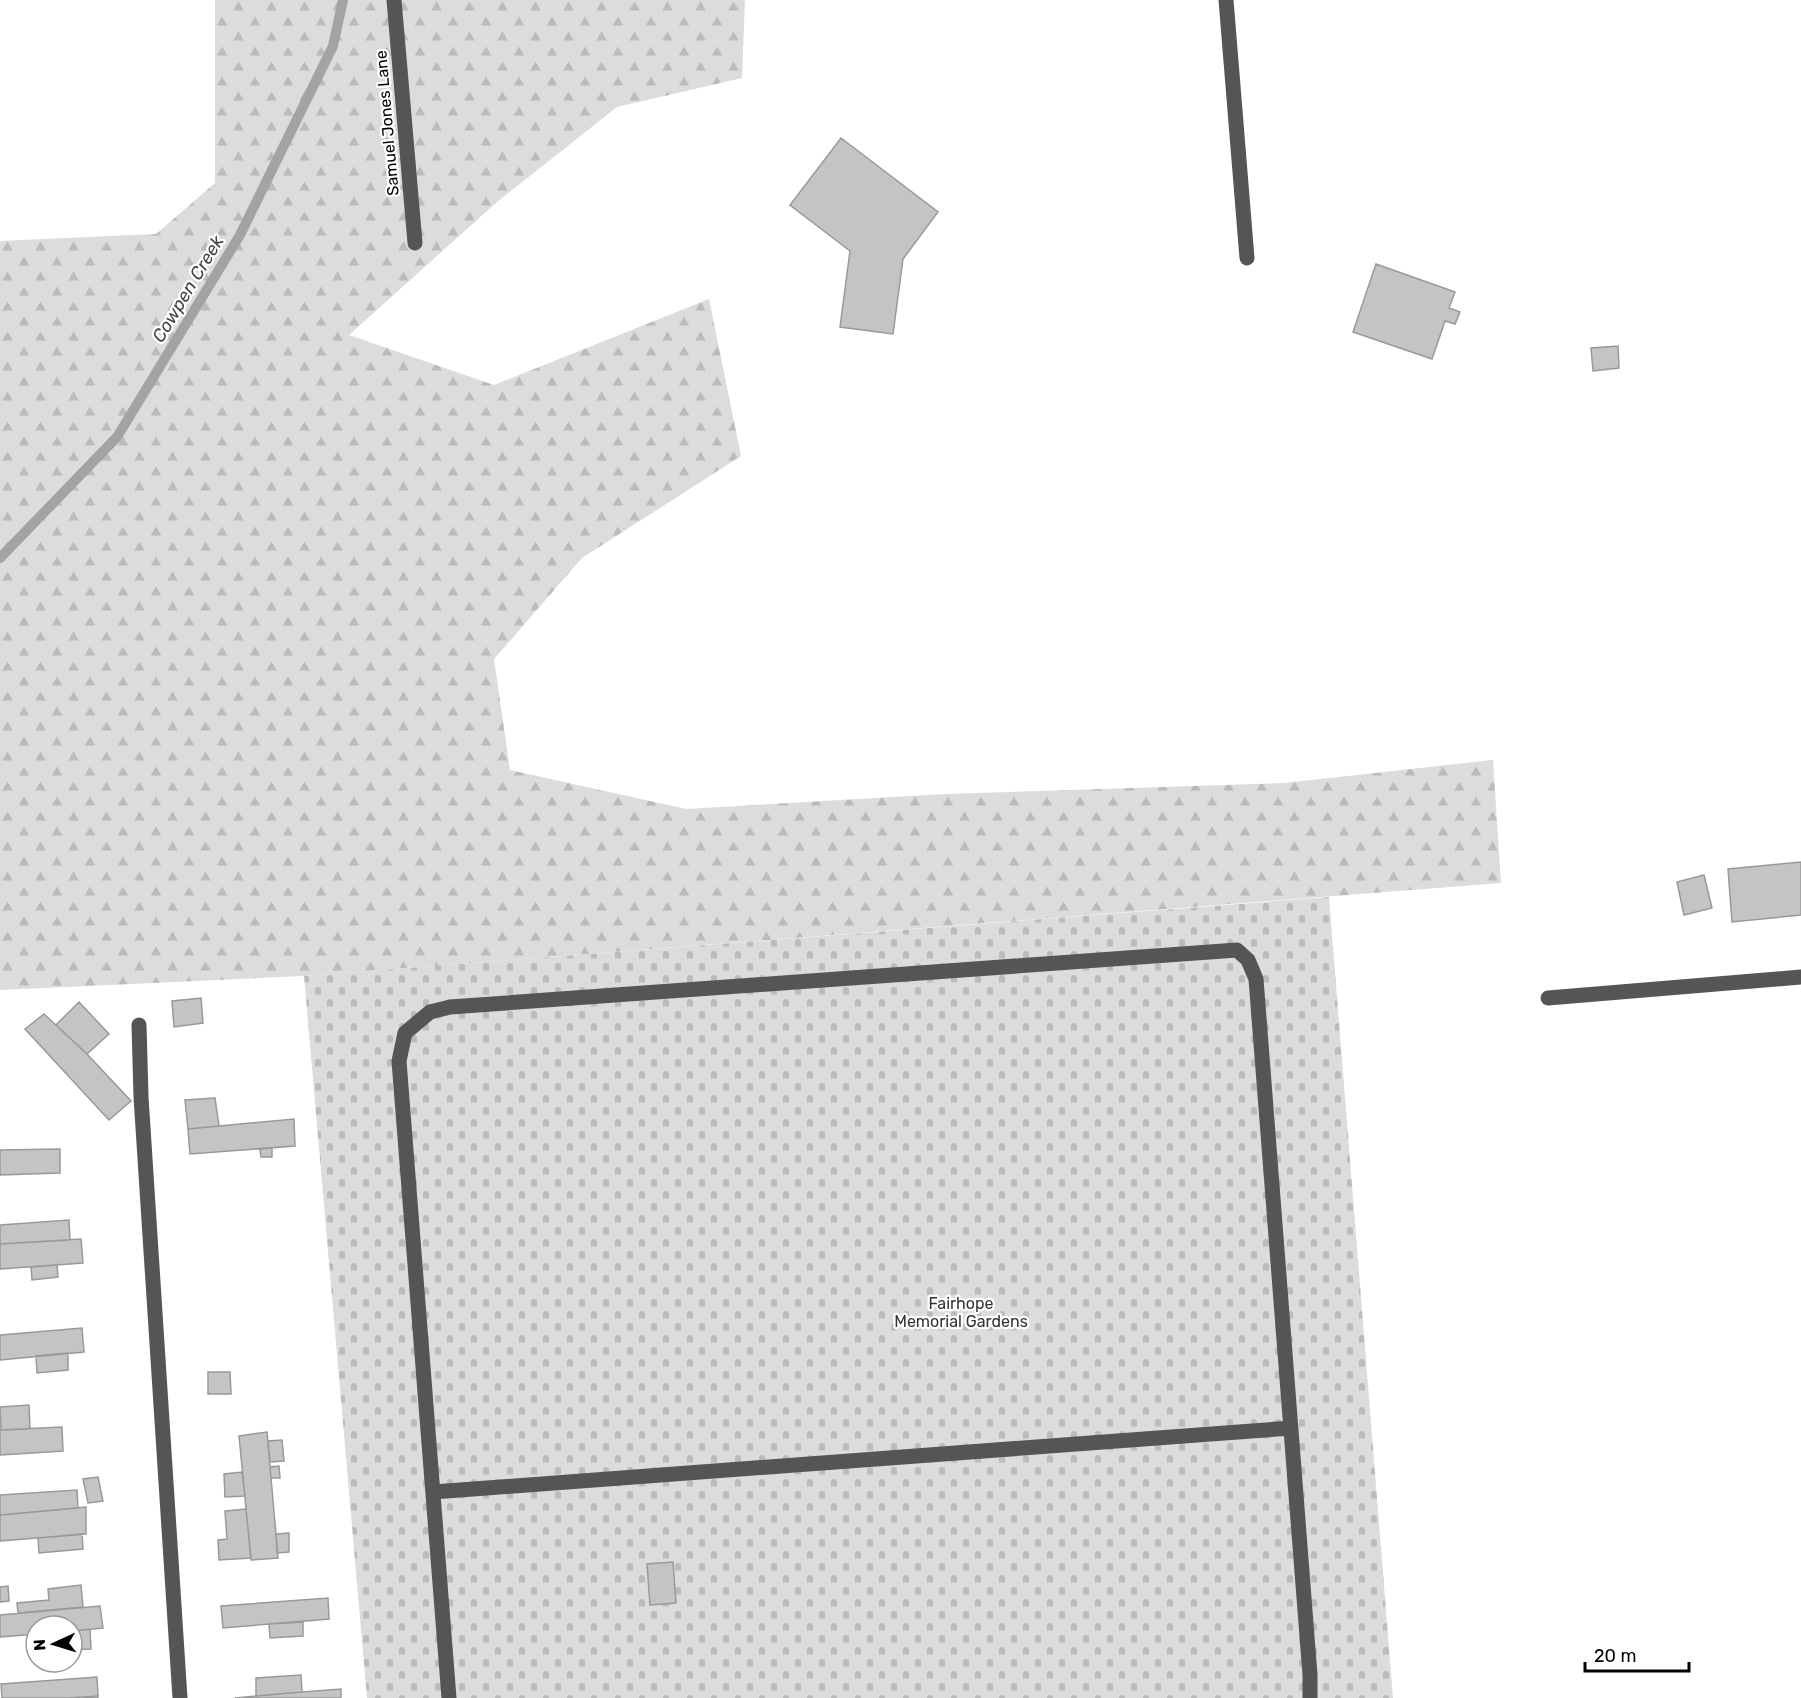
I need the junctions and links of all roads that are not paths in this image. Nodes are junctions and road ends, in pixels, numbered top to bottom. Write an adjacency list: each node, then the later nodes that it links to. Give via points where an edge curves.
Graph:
1 (394, 0): 3 (street, Samuel Jones Lane)
2 (1226, 0): 4 (street)
3 (415, 243)
4 (1247, 258)
5 (1801, 977): 6 (street)
6 (1548, 998)
7 (139, 1025): 10 (street)
8 (1291, 1428): 9 (street); 9 (street, via 1256,979 1248,960 1237,950 450,1007 430,1012 405,1033 399,1061); 12 (street)
9 (433, 1491): 11 (street)
10 (180, 1698)
11 (449, 1698)
12 (1310, 1698)

